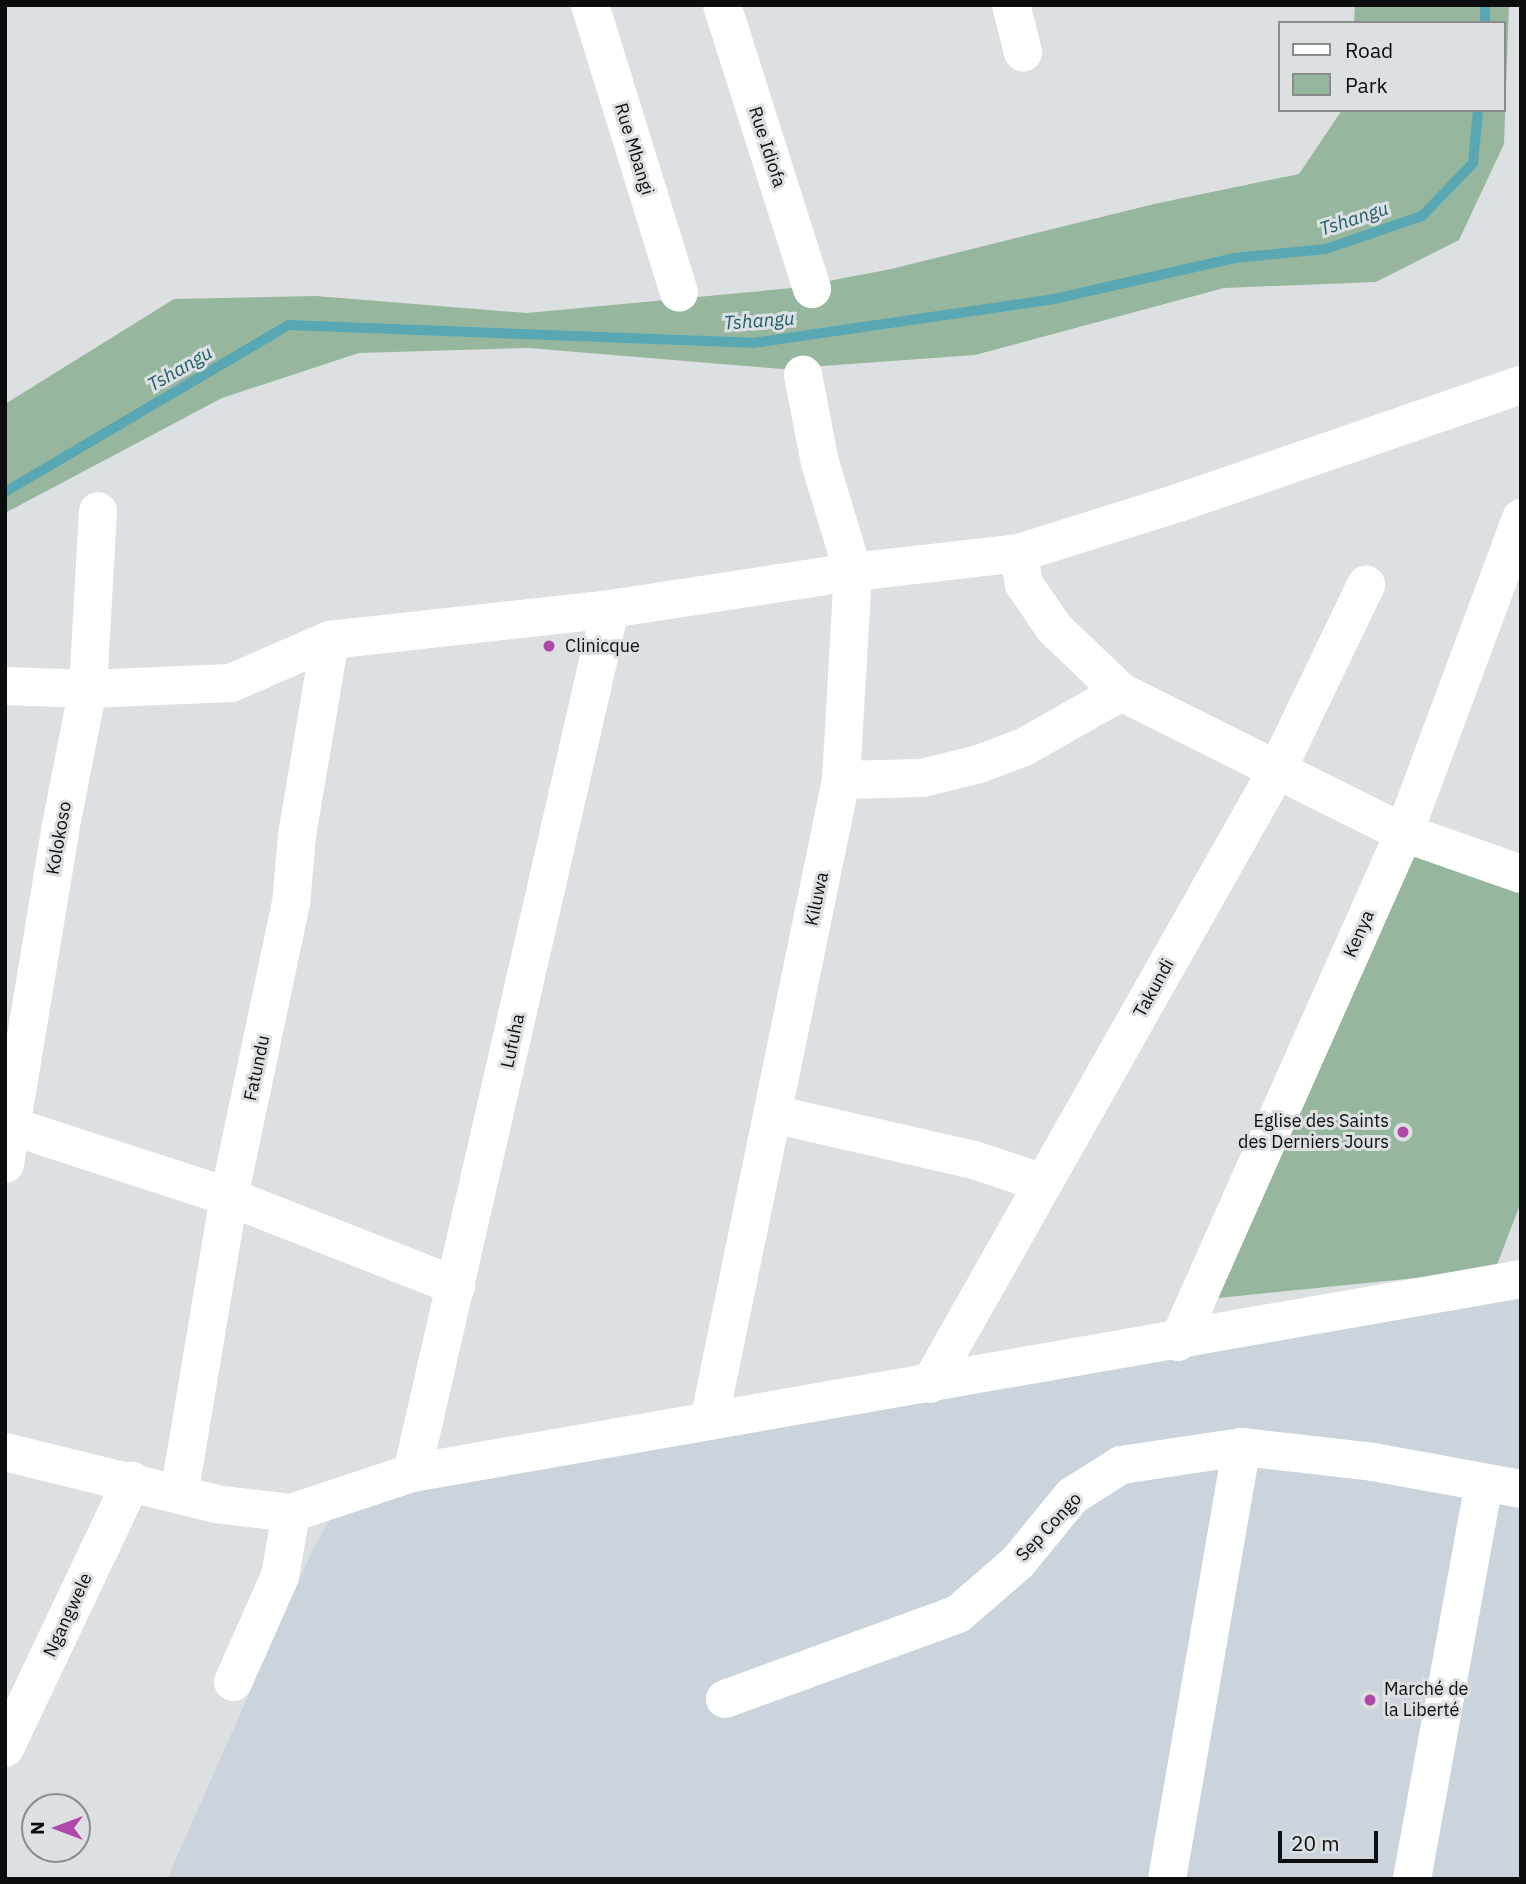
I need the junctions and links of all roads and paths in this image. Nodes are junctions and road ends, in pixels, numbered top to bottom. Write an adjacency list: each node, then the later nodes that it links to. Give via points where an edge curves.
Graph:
1 (590, 5): 6 (street, Rue Mbangi)
2 (722, 5): 5 (street, Rue Idiofa)
3 (1011, 5): 4 (street)
4 (1023, 52)
5 (812, 289)
6 (679, 293)
7 (803, 375): 12 (street, Kiluwa, via 820,463)
8 (1521, 385): 11 (street)
9 (98, 511): 17 (street, Kolokoso)
10 (1521, 518): 21 (street, Kenya)
11 (1019, 553): 12 (street); 18 (street, via 1024,584 1054,628)
12 (853, 572): 14 (street); 20 (street, Kiluwa)
13 (1366, 586): 19 (street, Takundi)
14 (610, 609): 15 (street); 29 (street, Lufuha)
15 (330, 640): 17 (street, via 231,683); 27 (street, Fatundu, via 297,835 291,904)
16 (5, 686): 17 (street)
17 (88, 689): 24 (street, Kolokoso, via 60,831)
18 (1121, 692): 19 (street); 20 (street, via 1024,747 979,764 922,778)
19 (1276, 772): 21 (street); 26 (street, Takundi)
20 (841, 780): 23 (street, Kiluwa)
21 (1404, 833): 22 (street); 30 (street, Kenya)
22 (1521, 874)
23 (773, 1114): 26 (street, via 974,1160); 32 (street, Kiluwa)
24 (14, 1127): 25 (street, Kolokoso); 27 (street)
25 (5, 1164)
26 (1043, 1183): 31 (street, Takundi)
27 (229, 1197): 29 (street); 39 (street, Fatundu)
28 (1519, 1274): 30 (street)
29 (456, 1286): 35 (street, Lufuha)
30 (1178, 1342): 31 (street)
31 (930, 1384): 32 (street)
32 (709, 1421): 35 (street)
33 (1242, 1447): 37 (street, Sep Congo, via 1373,1462); 42 (street, Sep Congo, via 1121,1465 1072,1496 1018,1562 958,1614); 44 (street)
34 (5, 1452): 36 (street, via 62,1469)
35 (412, 1473): 40 (street)
36 (131, 1481): 39 (street); 43 (street, Ngangwele)
37 (1484, 1483): 38 (street, Sep Congo); 45 (street)
38 (1521, 1489)
39 (178, 1496): 40 (street)
40 (291, 1513): 41 (street, via 280,1576)
41 (233, 1682)
42 (725, 1699)
43 (5, 1748)
44 (1167, 1879)
45 (1412, 1879)

